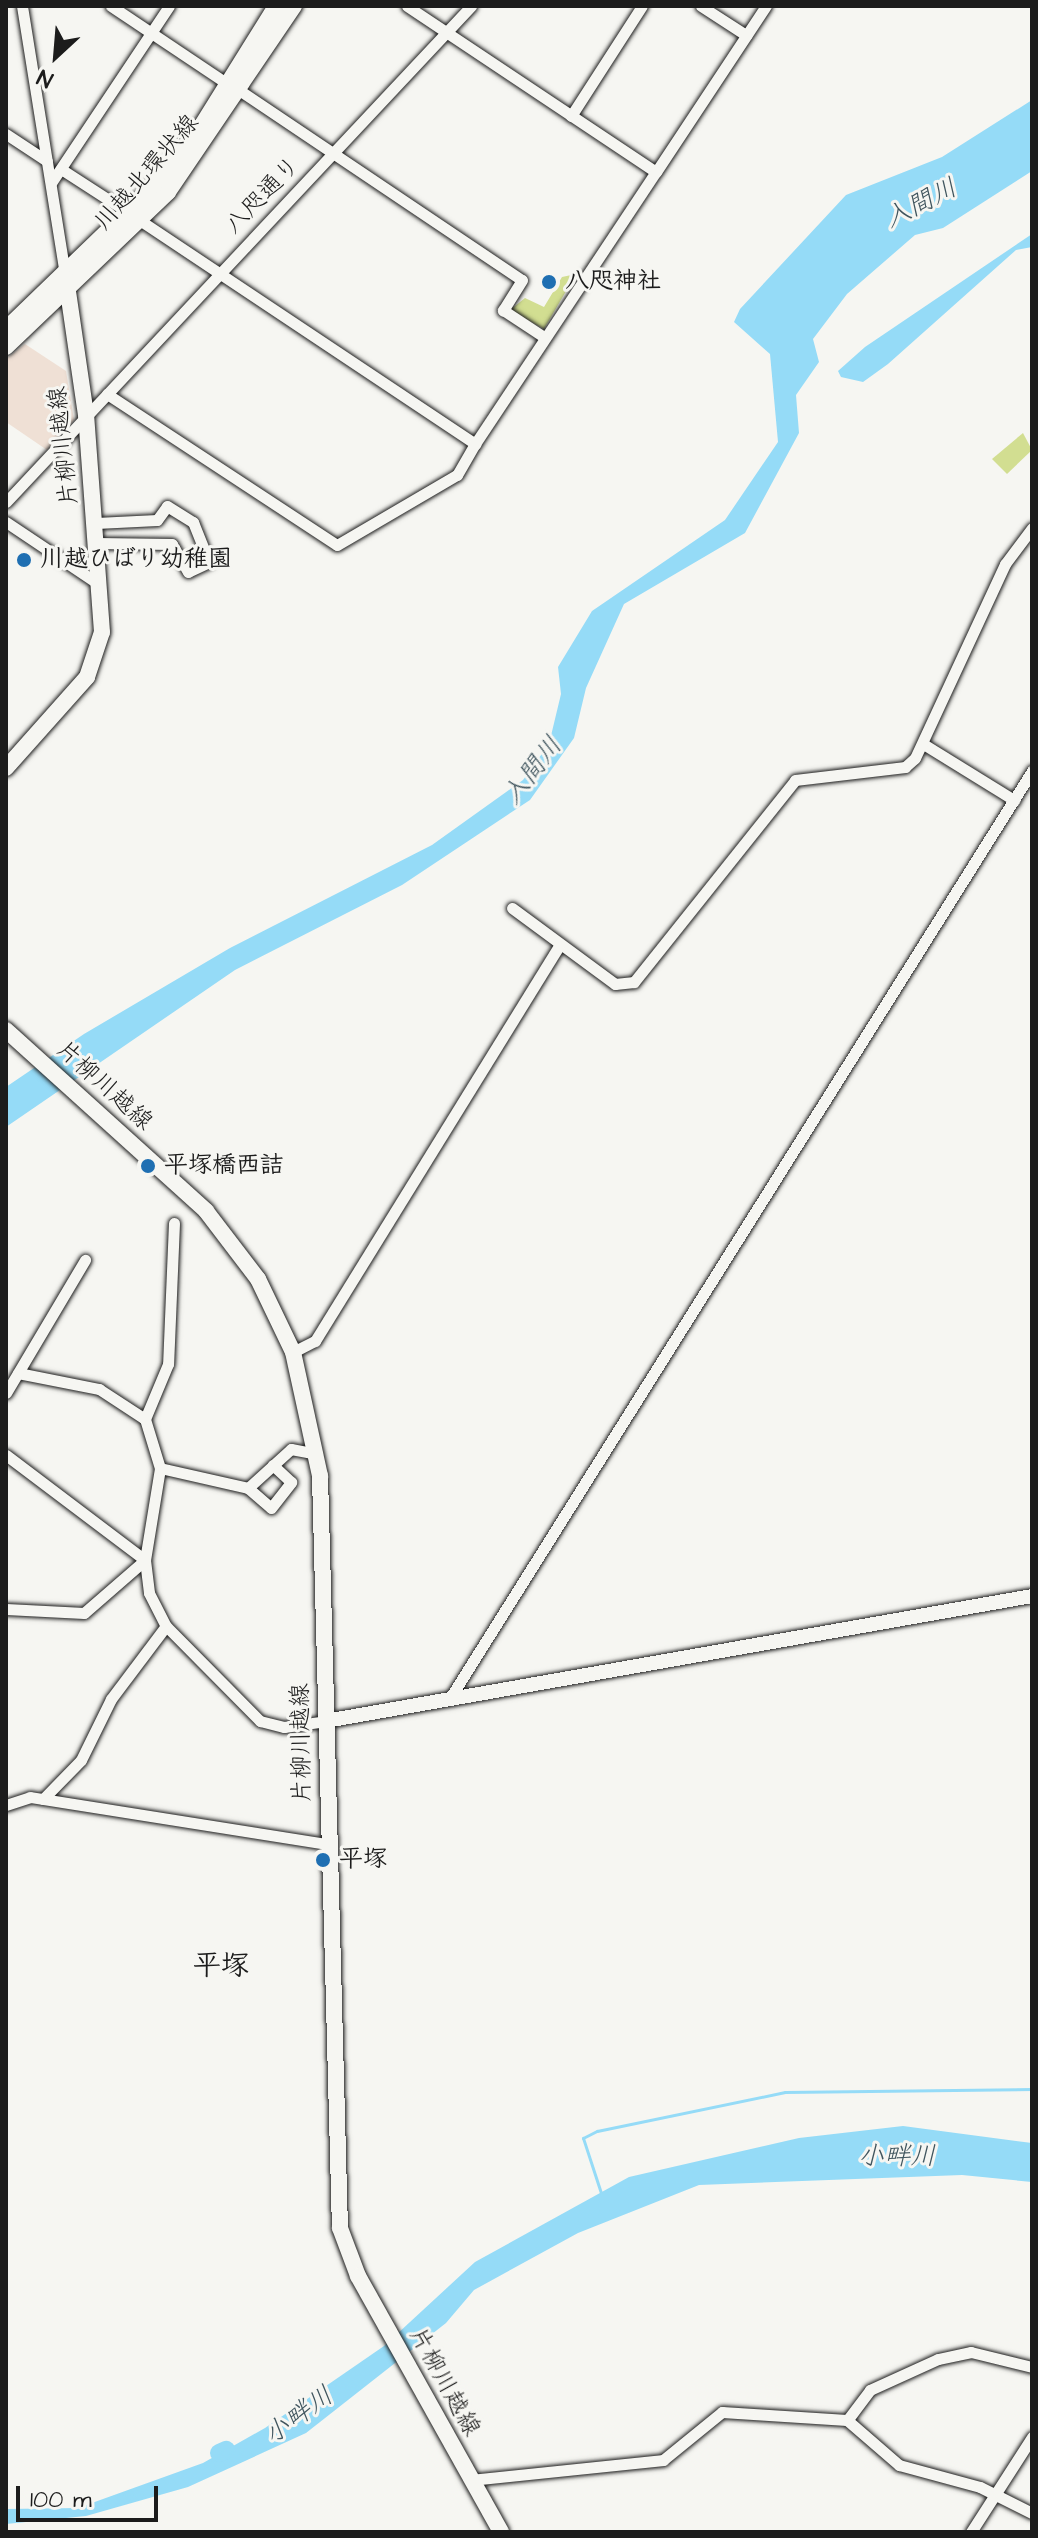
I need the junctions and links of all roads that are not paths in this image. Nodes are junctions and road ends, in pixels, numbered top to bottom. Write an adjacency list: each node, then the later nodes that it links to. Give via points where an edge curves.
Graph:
1 (22, 6): 18 (street)
2 (111, 6): 11 (street)
3 (169, 6): 11 (street)
4 (276, 6): 14 (main road, 川越北環状線)
5 (294, 6): 14 (main road, 川越北環状線)
6 (407, 6): 12 (street)
7 (471, 6): 12 (street, 八咫通り)
8 (642, 6): 15 (street)
9 (701, 6): 13 (street)
10 (766, 6): 13 (street)
11 (152, 32): 14 (street); 19 (street)
12 (446, 33): 15 (street); 17 (street, 八咫通り)
13 (746, 35): 20 (street)
14 (235, 88): 17 (street); 22 (main road, 川越北環状線)
15 (571, 116): 20 (street)
16 (6, 134): 18 (street)
17 (334, 153): 23 (street, 八咫通り); 26 (street, via 522,280 503,310)
18 (47, 161): 21 (street)
19 (61, 169): 21 (street); 22 (street)
20 (656, 172): 26 (street)
21 (51, 183): 24 (street)
22 (135, 217): 23 (street); 24 (main road, 川越北環状線)
23 (219, 273): 28 (street, 八咫通り); 30 (street)
24 (67, 286): 25 (main road, 川越北環状線); 27 (main road, 川越北環状線); 29 (main road, 片柳川越線)
25 (6, 328)
26 (544, 337): 30 (street)
27 (6, 347)
28 (107, 394): 29 (street, 八咫通り); 30 (street, via 337,545 457,475)
29 (86, 415): 31 (street, 八咫通り); 33 (main road, 片柳川越線)
30 (475, 444)
31 (6, 502)
32 (6, 522): 36 (street)
33 (96, 523): 35 (main road, 片柳川越線); 35 (street, via 157,520 167,506 193,522 209,562 188,572 172,544)
34 (1032, 528): 37 (street, via 1005,564)
35 (97, 543): 36 (main road, 片柳川越線)
36 (100, 586): 38 (main road, 片柳川越線, via 102,632 87,677)
37 (925, 745): 40 (street); 42 (street, via 905,767 795,780 634,982 615,984)
38 (6, 768)
39 (1032, 771): 40 (street)
40 (1014, 800): 59 (street)
41 (512, 908): 42 (street)
42 (558, 948): 46 (street, via 315,1341)
43 (6, 1030): 46 (main road, 片柳川越線, via 136,1147 235,1246)
44 (174, 1223): 49 (street, via 168,1364)
45 (85, 1260): 47 (street)
46 (293, 1352): 50 (main road, 片柳川越線)
47 (18, 1373): 48 (street); 49 (street, via 99,1389)
48 (6, 1393)
49 (145, 1419): 53 (street)
50 (317, 1454): 52 (street, via 291,1449); 60 (main road, 片柳川越線)
51 (6, 1455): 55 (street)
52 (273, 1465): 54 (street); 54 (street, via 291,1482 271,1508)
53 (160, 1468): 54 (street, via 175,1466); 55 (street)
54 (248, 1488)
55 (145, 1560): 57 (street, via 84,1613); 58 (street, via 149,1593)
56 (1032, 1596): 59 (street)
57 (6, 1609)
58 (166, 1626): 60 (street, via 260,1721 284,1727); 61 (street, via 111,1699 87,1753)
59 (450, 1698): 60 (street)
60 (326, 1721): 63 (main road, 片柳川越線)
61 (43, 1799): 62 (street); 63 (street)
62 (6, 1805)
63 (328, 1844): 67 (main road, 片柳川越線, via 336,2208 348,2257)
64 (1032, 2367): 65 (street, via 971,2352 938,2359 870,2390)
65 (847, 2420): 67 (street, via 722,2412 663,2460); 68 (street, via 899,2465)
66 (1032, 2437): 68 (street)
67 (471, 2480): 70 (main road, 片柳川越線)
68 (998, 2495): 69 (street); 71 (street)
69 (1032, 2513)
70 (501, 2532)
71 (971, 2532)

